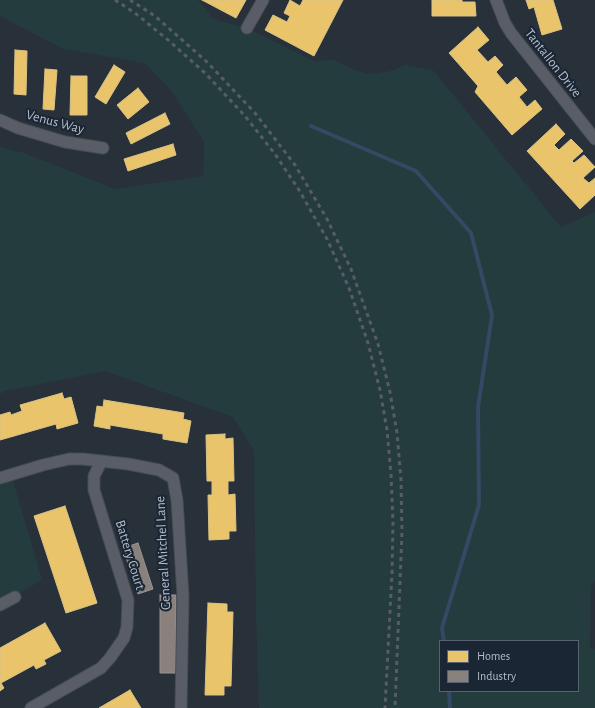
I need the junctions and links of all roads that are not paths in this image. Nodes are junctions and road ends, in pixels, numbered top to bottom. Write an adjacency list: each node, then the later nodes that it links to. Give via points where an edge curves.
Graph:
1 (263, 0): 3 (street)
2 (496, 0): 5 (street, Tantallon Drive, via 511,33)
3 (247, 28)
4 (0, 120): 6 (street, Venus Way, via 65,142)
5 (595, 139)
6 (103, 148)
7 (101, 462): 8 (street, General Mitchel Lane, via 69,459); 11 (street, Battery Court, via 94,476 94,490 128,600 124,638 100,668); 12 (street, General Mitchel Lane, via 159,470 172,478 177,500 183,596)
8 (0, 478)
9 (15, 597): 10 (street)
10 (0, 605)
11 (31, 708)
12 (181, 708)

